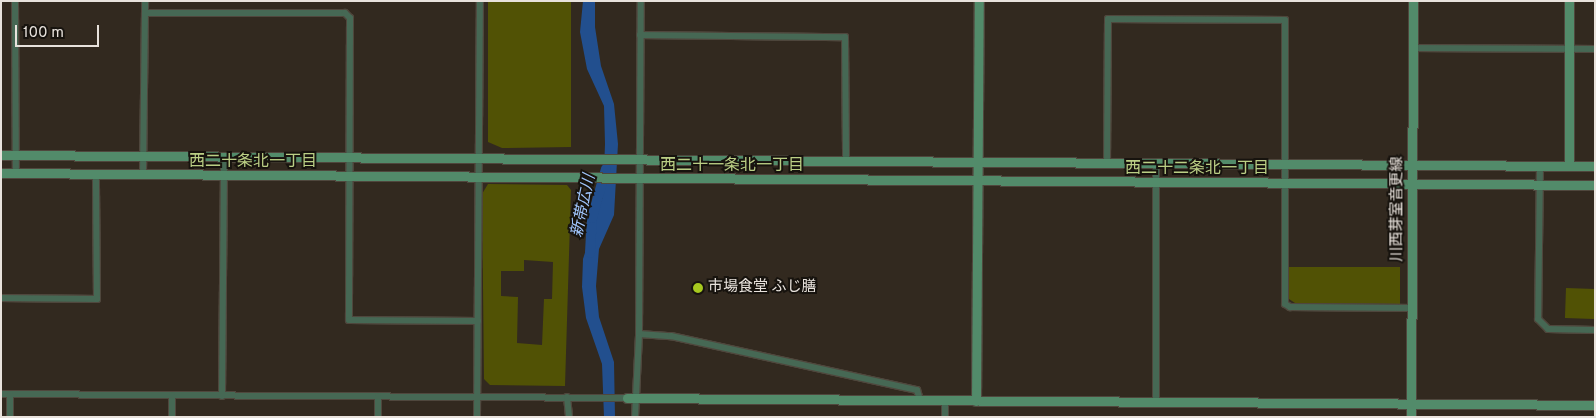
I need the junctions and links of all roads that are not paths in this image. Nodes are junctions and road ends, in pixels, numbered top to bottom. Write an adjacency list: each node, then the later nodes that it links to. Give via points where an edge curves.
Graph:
1 (15, 1): 14 (street)
2 (145, 1): 8 (street)
3 (480, 1): 18 (street)
4 (641, 1): 9 (street)
5 (979, 1): 21 (street)
6 (1414, 1): 10 (street, 川西芽室音更線)
7 (1570, 1): 11 (street)
8 (145, 13): 15 (street); 17 (street, via 345,12 350,18)
9 (640, 35): 19 (street); 20 (street, via 845,37)
10 (1413, 48): 11 (street); 25 (street, 川西芽室音更線)
11 (1569, 49): 12 (street); 27 (street)
12 (1595, 49)
13 (1, 155): 14 (street)
14 (15, 155): 15 (street); 30 (street)
15 (143, 156): 16 (street); 31 (street)
16 (224, 156): 17 (street); 33 (street)
17 (350, 158): 18 (street); 34 (street)
18 (479, 158): 19 (street); 35 (street)
19 (635, 159): 20 (street); 36 (street)
20 (846, 161): 21 (street)
21 (978, 162): 22 (street); 37 (street)
22 (1106, 163): 23 (street); 24 (street, via 1108,19 1285,20)
23 (1156, 163): 24 (street); 38 (street)
24 (1284, 164): 25 (street); 39 (street)
25 (1412, 165): 26 (street); 40 (street, 川西芽室音更線)
26 (1540, 166): 27 (street); 41 (street)
27 (1569, 166): 28 (street)
28 (1595, 166)
29 (1, 173): 30 (street)
30 (16, 173): 32 (street)
31 (143, 174): 32 (street); 33 (street)
32 (96, 175): 43 (street, via 97,299)
33 (224, 175): 34 (street); 51 (street)
34 (350, 175): 35 (street); 45 (street, via 350,320)
35 (479, 176): 36 (street); 45 (street)
36 (640, 178): 37 (street); 47 (street)
37 (978, 180): 38 (street); 59 (street)
38 (1156, 181): 39 (street); 60 (street)
39 (1283, 182): 40 (street); 44 (street, via 1285,304 1290,307)
40 (1412, 183): 41 (street); 44 (street, 川西芽室音更線)
41 (1541, 184): 42 (street); 46 (street, via 1538,319 1548,329)
42 (1595, 184)
43 (1, 298)
44 (1412, 308): 61 (street, 川西芽室音更線)
45 (478, 321): 53 (street)
46 (1595, 330)
47 (639, 334): 56 (street); 57 (street, via 671,336 917,390)
48 (1, 394): 49 (street)
49 (10, 394): 50 (street); 63 (street)
50 (172, 395): 51 (street); 64 (street)
51 (222, 396): 52 (street)
52 (378, 396): 53 (street); 65 (street)
53 (477, 397): 54 (street); 66 (street)
54 (567, 397): 55 (street); 67 (street)
55 (627, 398): 56 (street)
56 (637, 398): 57 (street); 68 (street)
57 (920, 400): 58 (street)
58 (945, 400): 59 (street); 69 (street)
59 (976, 401): 60 (street)
60 (1156, 402): 61 (street)
61 (1411, 404): 62 (street); 70 (street, 川西芽室音更線)
62 (1595, 405)
63 (10, 417)
64 (172, 417)
65 (378, 417)
66 (477, 417)
67 (569, 417)
68 (635, 417)
69 (945, 417)
70 (1411, 417)

